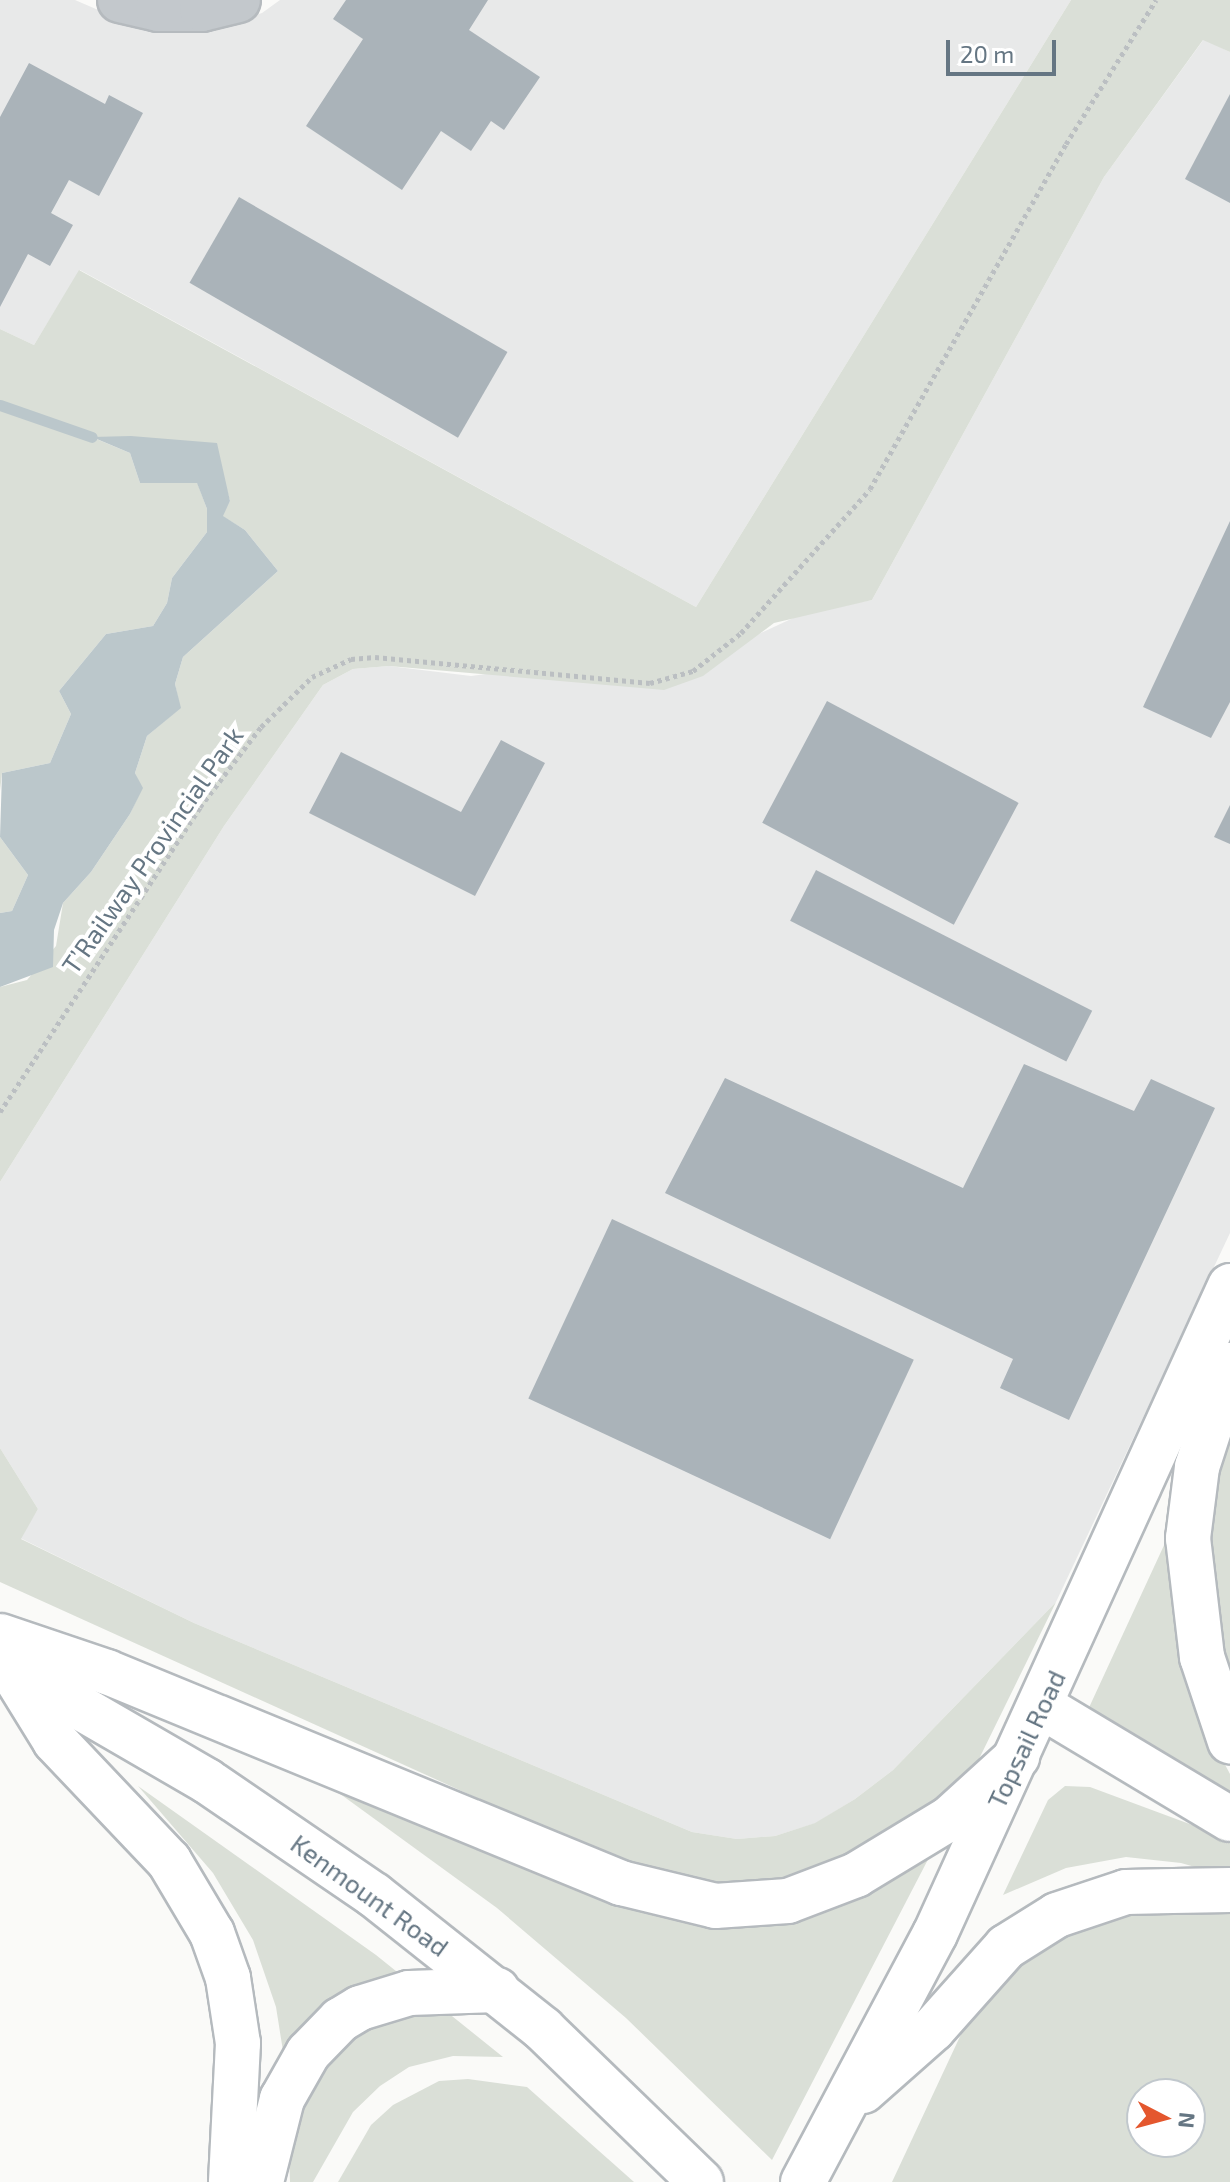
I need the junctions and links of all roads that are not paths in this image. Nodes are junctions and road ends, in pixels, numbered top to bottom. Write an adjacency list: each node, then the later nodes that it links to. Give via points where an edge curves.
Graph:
1 (120, 0): 2 (street, via 158,9 202,9)
2 (238, 0)
3 (1230, 1286): 6 (main road, Topsail Road)
4 (1230, 1365): 7 (main road, via 1197,1467 1188,1538 1202,1657)
5 (3, 1654): 8 (main road, via 107,1672 621,1883 715,1906 788,1901 856,1875 950,1818); 11 (main road, Kenmount Road, via 282,1830); 14 (main road, via 55,1741 169,1861 212,1933 228,1978 238,2043)
6 (1041, 1706): 8 (main road, Topsail Road); 9 (main road)
7 (1230, 1741)
8 (1017, 1757): 12 (main road, Topsail Road, via 935,1934)
9 (1230, 1819)
10 (1230, 1890): 12 (main road, via 1126,1892 1034,1928 1006,1947 933,2029)
11 (497, 1990): 13 (main road, Kenmount Road); 15 (main road, via 409,1993 360,2008 331,2027 308,2053 282,2099)
12 (843, 2108): 16 (main road, Topsail Road)
13 (686, 2167)
14 (231, 2182)
15 (261, 2182)
16 (803, 2182)

